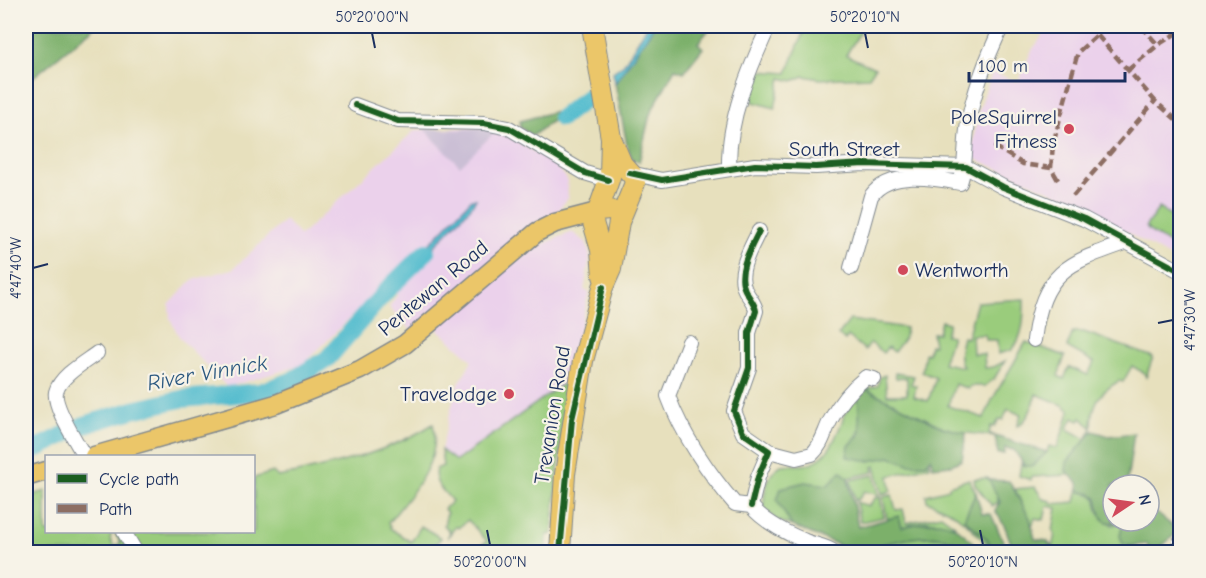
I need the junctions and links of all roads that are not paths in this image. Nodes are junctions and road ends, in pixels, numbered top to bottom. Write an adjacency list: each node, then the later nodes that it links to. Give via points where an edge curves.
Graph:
1 (592, 26): 7 (highway)
2 (769, 26): 5 (street, via 729,136)
3 (1002, 26): 6 (street, via 968,122)
4 (355, 105): 7 (street, South Street, via 398,121 494,124 533,140 585,174)
5 (729, 167): 6 (street, South Street); 7 (street, South Street, via 662,180)
6 (966, 167): 11 (street, South Street); 12 (street, via 960,183 921,178 892,181 877,188 871,196)
7 (621, 181): 8 (highway); 9 (highway)
8 (597, 222): 9 (highway, via 610,235); 14 (highway); 23 (main road, Pentewan Road, via 555,223 537,232 405,344 360,370 276,404)
9 (618, 226): 14 (highway, via 611,269)
10 (759, 231): 21 (street, via 747,254 743,276 744,288 756,311 749,333 749,368 734,411 743,433)
11 (1128, 242): 13 (street, South Street); 15 (street, via 1084,257 1063,271 1046,292)
12 (851, 268)
13 (1180, 268)
14 (603, 287): 31 (highway, Trevanion Road, via 572,419)
15 (1034, 340)
16 (689, 342): 20 (street, via 668,396)
17 (97, 353): 22 (street, via 56,391 57,405)
18 (867, 375): 21 (street, via 844,398 812,454 796,458)
19 (689, 407): 20 (street)
20 (675, 413): 26 (street, via 733,503)
21 (769, 451): 26 (street)
22 (83, 455)
23 (98, 455)
24 (45, 471): 25 (main road)
25 (26, 477)
26 (751, 507): 29 (street)
27 (125, 533): 30 (street)
28 (1180, 542): 33 (street)
29 (801, 547): 32 (street, via 828,548)
30 (136, 552)
31 (560, 552)
32 (834, 552)
33 (1178, 552)

